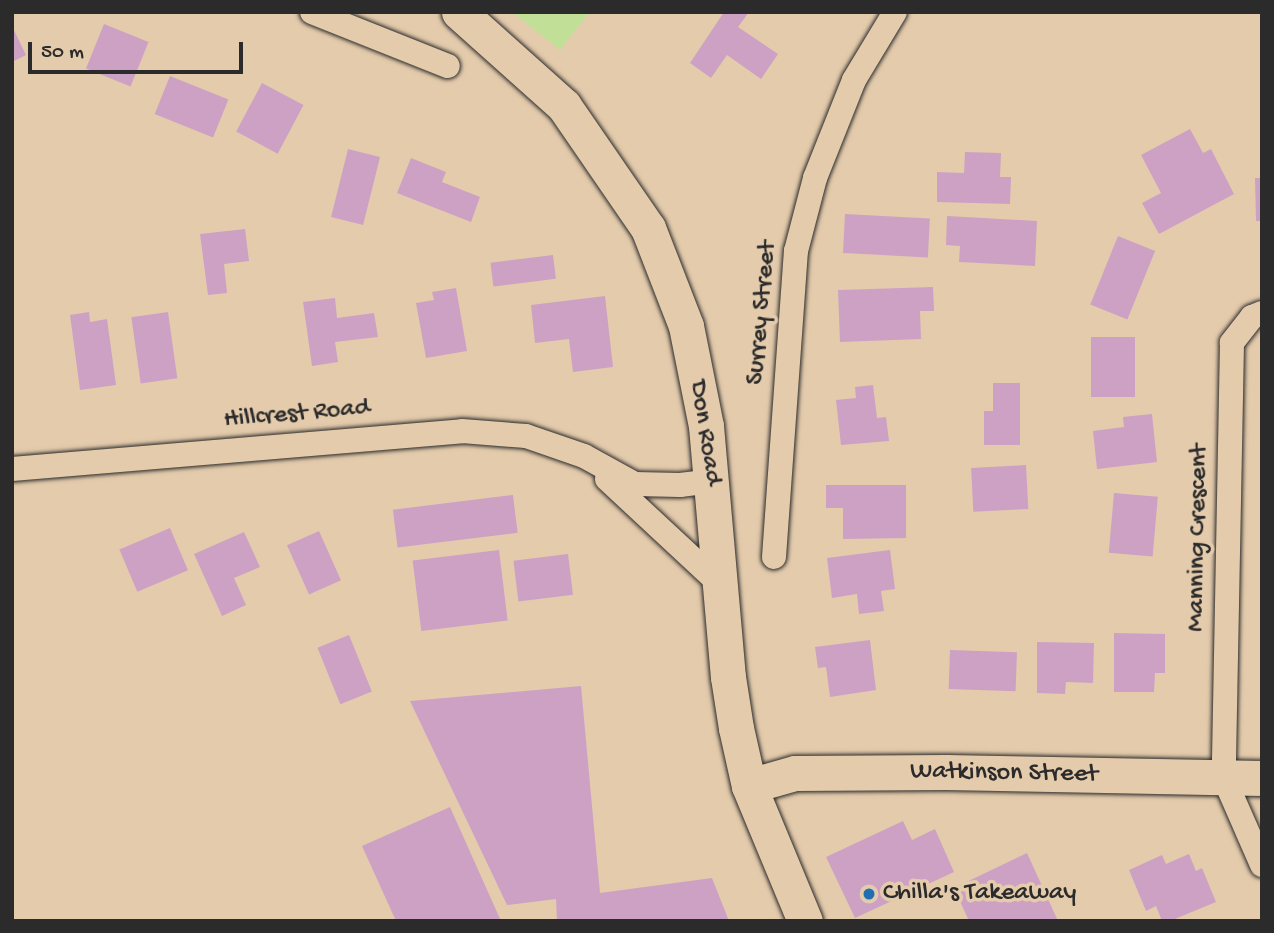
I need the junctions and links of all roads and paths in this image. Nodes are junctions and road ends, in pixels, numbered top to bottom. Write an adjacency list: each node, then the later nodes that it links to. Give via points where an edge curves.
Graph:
1 (312, 12): 4 (street)
2 (459, 12): 8 (main road, Don Road, via 564,106 648,228 686,326)
3 (895, 12): 9 (street, Surrey Street, via 854,80 815,178 796,251)
4 (448, 66)
5 (1262, 313): 12 (street, Manning Crescent, via 1252,317 1232,343)
6 (584, 456): 7 (street, Hillcrest Road, via 526,436 462,430); 8 (street, Hillcrest Road, via 635,484); 10 (street, Hillcrest Road)
7 (12, 470)
8 (712, 481): 10 (main road, Don Road)
9 (774, 556)
10 (722, 586): 13 (main road, Don Road, via 728,677)
11 (1262, 778): 12 (main road, Watkinson Street)
12 (1224, 779): 13 (main road, Watkinson Street, via 795,773); 14 (street)
13 (749, 786): 15 (main road, Don Road)
14 (1262, 865)
15 (806, 921)

